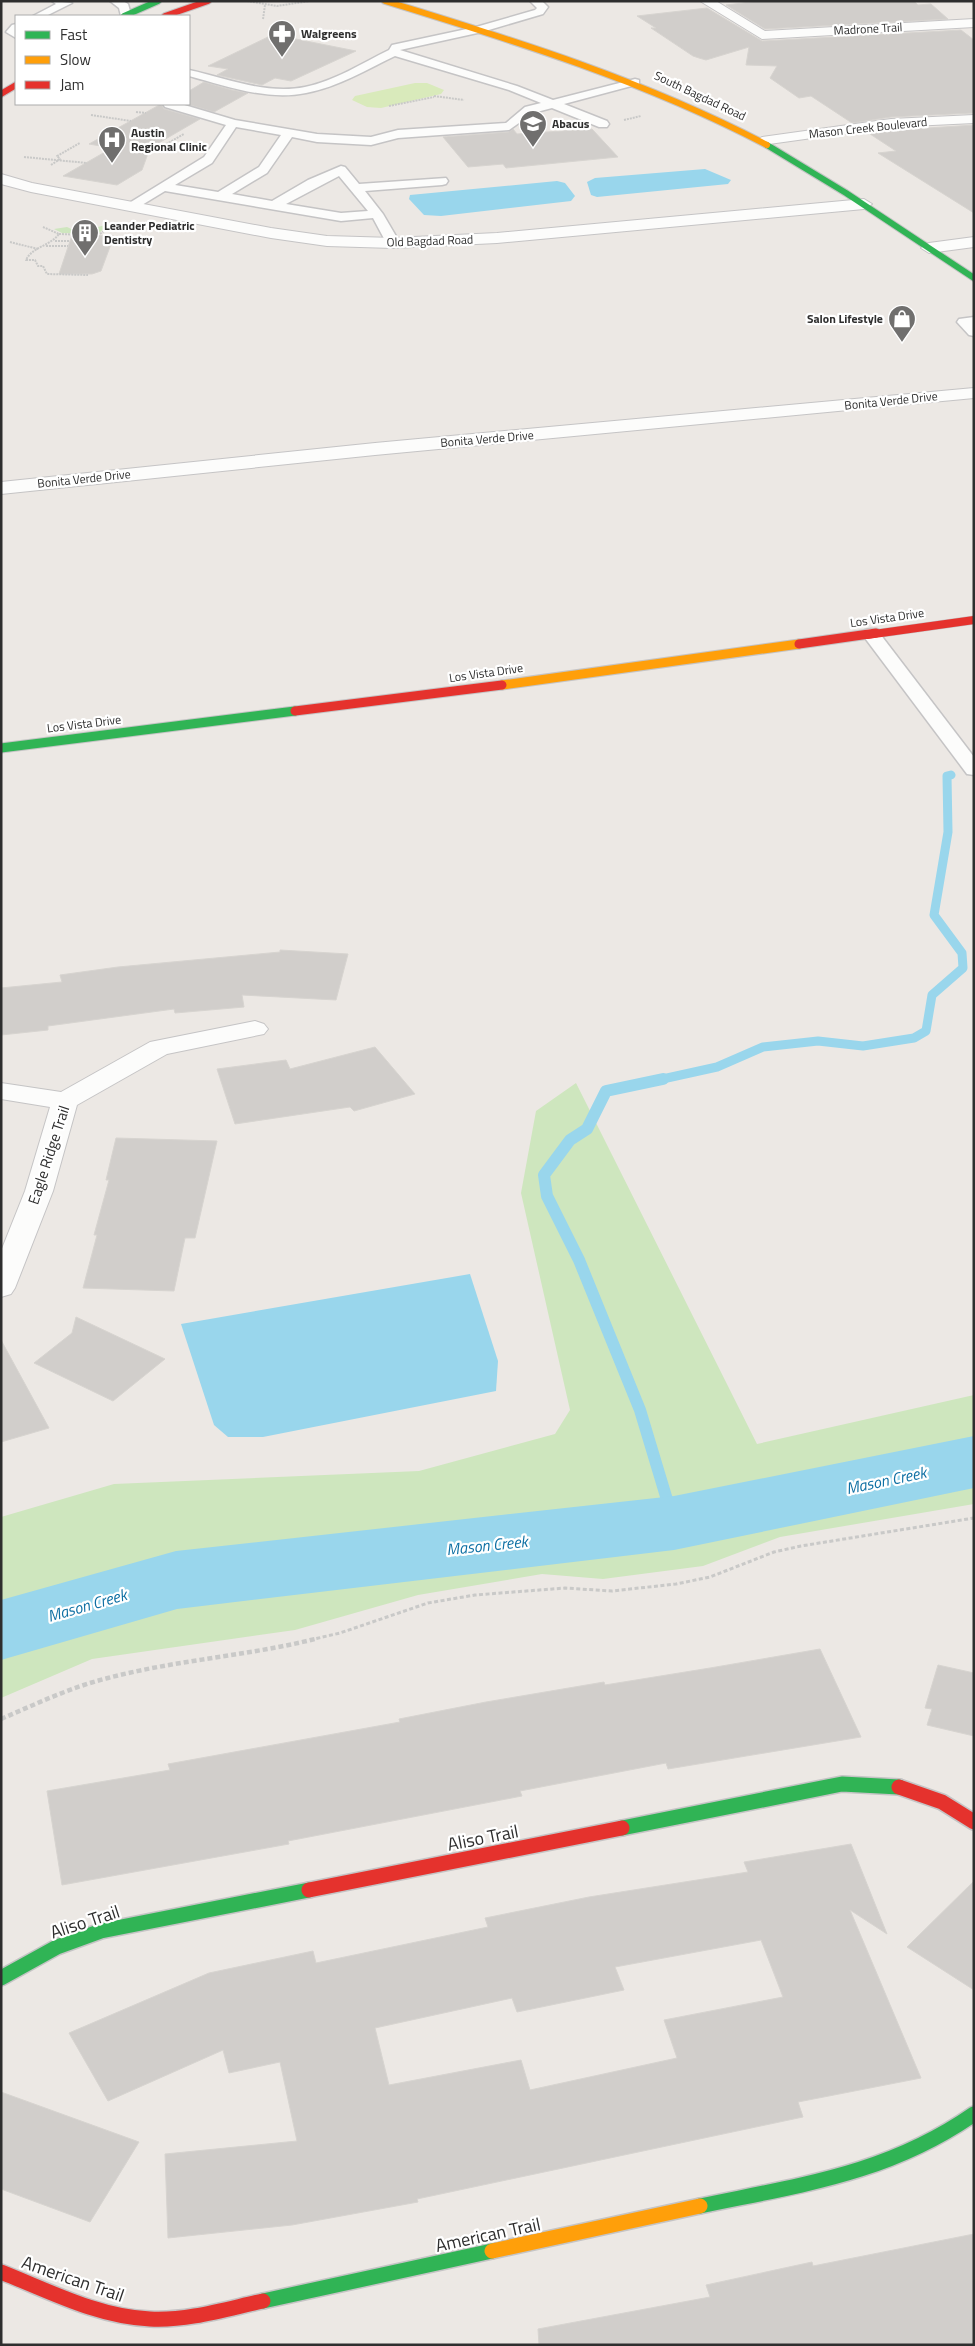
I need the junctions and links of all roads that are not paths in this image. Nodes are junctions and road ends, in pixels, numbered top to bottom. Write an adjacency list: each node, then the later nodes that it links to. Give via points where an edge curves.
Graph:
1 (58, 1): 8 (lane, via 67,3)
2 (115, 1): 9 (lane, via 124,6)
3 (158, 1): 10 (street)
4 (208, 1): 11 (street)
5 (384, 1): 13 (street, South Bagdad Road)
6 (535, 1): 13 (lane, via 543,7 539,12)
7 (706, 1): 12 (street, Madrone Trail, via 762,35)
8 (40, 15)
9 (125, 15)
10 (127, 15)
11 (168, 15)
12 (974, 23)
13 (478, 30): 14 (lane, via 396,47); 17 (street, South Bagdad Road)
14 (394, 52): 19 (lane); 21 (lane, via 513,88)
15 (190, 72): 19 (lane, via 275,92)
16 (190, 72): 19 (lane)
17 (635, 82): 21 (lane); 27 (street, South Bagdad Road, via 712,115)
18 (15, 86): 20 (street)
19 (310, 89)
20 (1, 94)
21 (554, 104): 25 (lane); 26 (lane, via 529,110 509,126 398,134 371,141)
22 (172, 105): 24 (lane)
23 (974, 119): 27 (street, Mason Creek Boulevard, via 891,124)
24 (232, 123): 26 (lane); 30 (lane, via 208,160)
25 (603, 124)
26 (289, 133): 32 (lane, via 263,170)
27 (762, 141): 33 (street, South Bagdad Road)
28 (1, 179): 34 (street, Old Bagdad Road)
29 (442, 181): 31 (lane)
30 (165, 186): 32 (lane); 34 (lane)
31 (357, 188): 35 (lane, via 341,170); 36 (lane)
32 (220, 196): 35 (lane)
33 (864, 204): 38 (street, Old Bagdad Road, via 497,238); 39 (street, South Bagdad Road)
34 (132, 205): 38 (street, Old Bagdad Road, via 271,233)
35 (275, 205): 36 (lane, via 341,216)
36 (377, 214): 38 (lane)
37 (974, 242): 39 (street)
38 (392, 243)
39 (930, 248): 40 (street, South Bagdad Road)
40 (974, 278)
41 (974, 321): 42 (lane, via 964,322)
42 (974, 332)
43 (974, 393): 44 (street, Bonita Verde Drive)
44 (1, 488)
45 (974, 620): 46 (street, Los Vista Drive)
46 (871, 634): 47 (street, Los Vista Drive, via 434,694); 48 (lane)
47 (1, 748)
48 (974, 770)
49 (255, 1029): 51 (street, Eagle Ridge Trail, via 159,1048)
50 (1, 1091): 51 (street)
51 (65, 1101): 52 (street, Eagle Ridge Trail, via 39,1191)
52 (1, 1288)
53 (974, 1822): 54 (street, Aliso Trail, via 947,1803 916,1790 879,1782 842,1784 101,1931 57,1947)
54 (1, 1978)
55 (974, 2114): 56 (street, American Trail, via 955,2131 911,2154 853,2172 200,2315 150,2319 105,2312)
56 (1, 2272)

